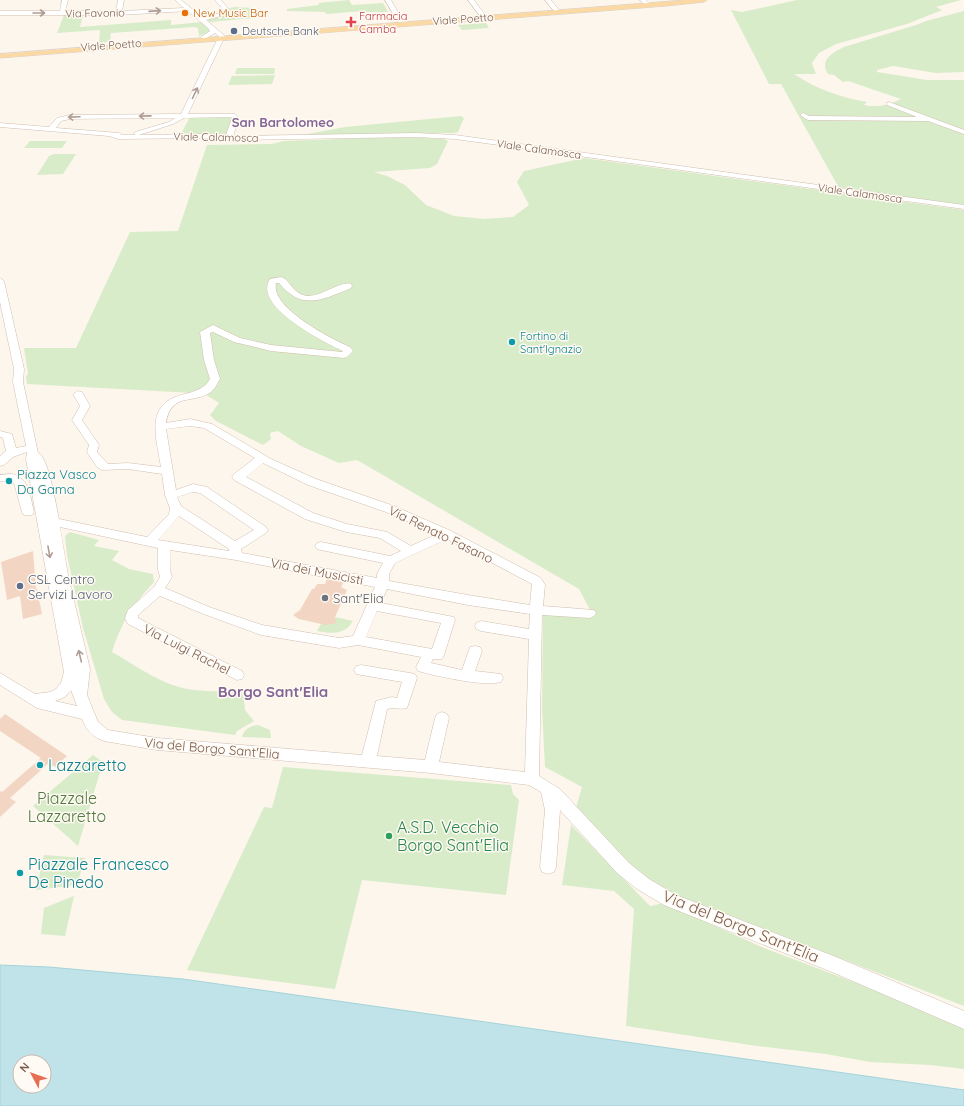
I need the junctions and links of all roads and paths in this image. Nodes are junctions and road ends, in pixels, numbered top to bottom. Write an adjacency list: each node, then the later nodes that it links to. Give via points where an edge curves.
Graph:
1 (64, 0): 14 (street)
2 (121, 0): 15 (street)
3 (178, 0): 11 (street)
4 (218, 0): 17 (street, via 229,13)
5 (388, 0): 18 (street)
6 (471, 0): 16 (street)
7 (548, 0): 12 (street)
8 (687, 0): 10 (main road, Viale Poetto)
9 (704, 0): 20 (main road, Viale Poetto)
10 (645, 2): 12 (main road, Viale Poetto)
11 (190, 9): 15 (street, Via Favonio, one-way to 11); 17 (street)
12 (556, 10): 16 (main road, Viale Poetto)
13 (0, 13): 14 (street, Via Favonio, one-way to 14)
14 (62, 13): 15 (street, Via Favonio)
15 (119, 14)
16 (482, 15): 18 (main road, Viale Poetto)
17 (202, 19): 19 (street)
18 (400, 21): 20 (main road, Viale Poetto)
19 (211, 27): 20 (street); 21 (street, via 213,32)
20 (221, 37): 21 (main road, Viale Poetto); 22 (main road, Viale Poetto); 26 (street, one-way to 20)
21 (202, 38): 22 (main road, Viale Poetto)
22 (0, 54)
23 (889, 104): 27 (street)
24 (803, 115): 27 (street, via 808,118)
25 (101, 116): 26 (street, one-way to 25); 29 (street, one-way to 29, via 62,118); 32 (street)
26 (182, 117): 31 (street, via 166,125); 33 (street, via 184,121 180,134); 34 (street, via 235,116)
27 (932, 119): 30 (street)
28 (0, 125): 29 (street)
29 (51, 129): 32 (street)
30 (964, 132)
31 (115, 136): 32 (street); 33 (street, Viale Calamosca)
32 (91, 137)
33 (189, 137): 34 (street, Viale Calamosca)
34 (229, 138): 35 (street, Viale Calamosca, via 416,135 455,137)
35 (964, 207)
36 (0, 280): 38 (street, Via del Borgo Sant'Elia)
37 (348, 286): 40 (street, via 309,299 302,298 287,288 282,281 274,280 271,288 271,294 299,324 341,345 347,349 346,354 271,348 237,340 213,328 204,334 215,379 213,385 200,394 179,398 170,403 161,416)
38 (3, 317): 43 (street, Via del Borgo Sant'Elia, via 12,371 18,382)
39 (78, 394): 46 (street, via 85,406 77,420 94,445 92,452 101,465 106,468 128,466)
40 (160, 428): 44 (street, Via Renato Fasano, via 198,422); 46 (street)
41 (0, 434): 42 (street, via 8,436)
42 (12, 452): 43 (street); 45 (street)
43 (32, 452): 51 (street, Via del Borgo Sant'Elia, via 38,457 48,492)
44 (262, 458): 52 (street, Via Renato Fasano, via 312,482 390,509); 57 (street, via 238,477 309,516 346,528 383,535)
45 (0, 464): 47 (street)
46 (168, 470): 48 (street)
47 (1, 478): 50 (street, via 18,480)
48 (171, 495): 49 (street); 56 (street, via 193,488 203,490 262,530)
49 (176, 508): 53 (street, via 174,515); 56 (street)
50 (28, 512)
51 (49, 523): 53 (street, Via dei Musicisti); 70 (street, Via del Borgo Sant'Elia, one-way to 70); 75 (street, Via del Borgo Sant'Elia, one-way to 51, via 83,669)
52 (447, 534): 57 (street); 62 (street, Via Renato Fasano, via 537,581 539,585)
53 (150, 541): 54 (street, Via dei Musicisti)
54 (164, 544): 56 (street, Via dei Musicisti); 60 (street, via 166,577)
55 (321, 546): 58 (street)
56 (235, 552): 59 (street, Via dei Musicisti)
57 (411, 552): 58 (street)
58 (391, 560): 59 (street, via 383,574)
59 (383, 583): 61 (street); 62 (street, Via dei Musicisti)
60 (158, 590): 66 (street, via 261,630 339,643); 71 (street, Via Luigi Rachel, via 132,613 133,621)
61 (373, 606): 66 (street); 68 (street, via 449,620 437,655)
62 (536, 610): 63 (street, Via dei Musicisti); 65 (street, Via Renato Fasano)
63 (590, 613)
64 (481, 626): 65 (street)
65 (536, 635): 81 (street, Via Renato Fasano)
66 (358, 640): 68 (street)
67 (475, 651): 72 (street)
68 (428, 653): 72 (street, via 423,667)
69 (361, 670): 79 (street, via 410,678 402,704 392,702 381,705)
70 (71, 672): 75 (street, Via del Borgo Sant'Elia); 76 (street, via 69,682 58,695 46,699)
71 (238, 674)
72 (467, 676): 74 (street)
73 (0, 678): 76 (street)
74 (496, 678)
75 (81, 694): 77 (street, Via del Borgo Sant'Elia)
76 (32, 699): 77 (street, via 42,704)
77 (86, 714): 79 (street, Via del Borgo Sant'Elia, via 92,726 104,734 118,738 157,744)
78 (442, 718): 80 (street)
79 (368, 762): 80 (street, Via del Borgo Sant'Elia)
80 (431, 768): 81 (street, Via del Borgo Sant'Elia)
81 (532, 779): 82 (street, Via del Borgo Sant'Elia)
82 (547, 789): 83 (street, via 553,810); 84 (street, Via del Borgo Sant'Elia, via 624,868 643,884 670,900 836,965)
83 (548, 867)
84 (964, 1020)

